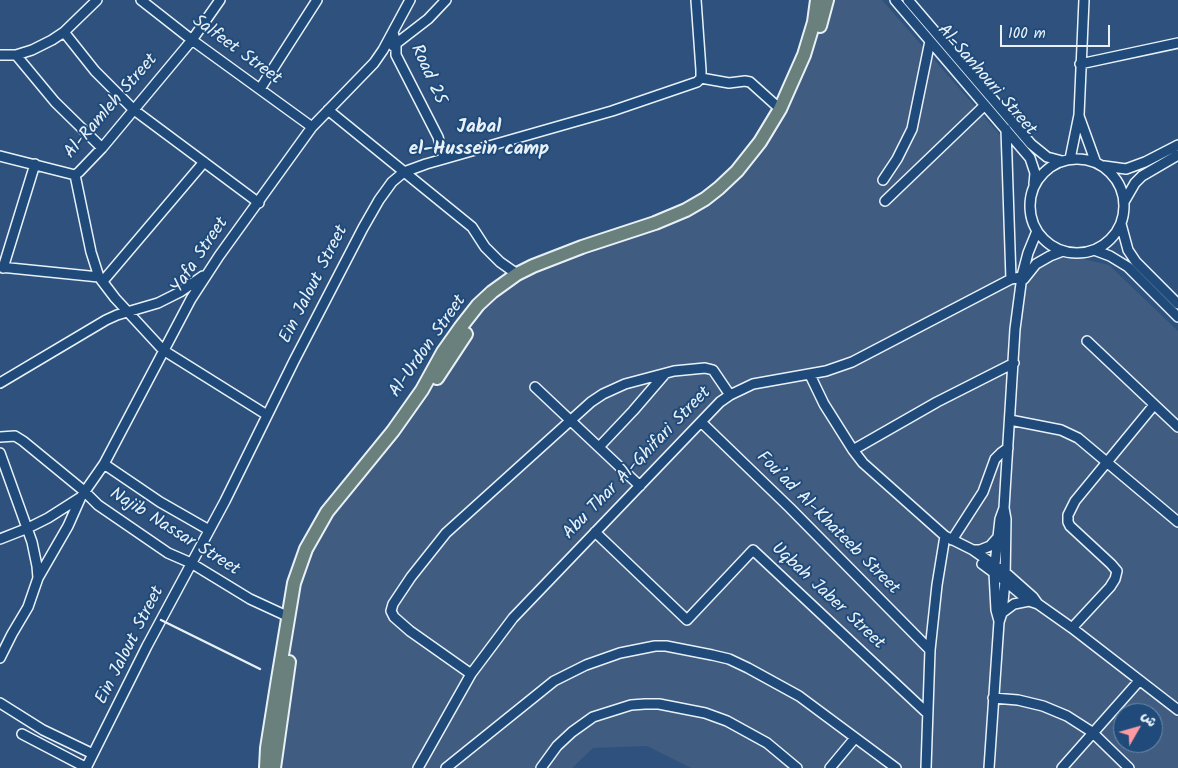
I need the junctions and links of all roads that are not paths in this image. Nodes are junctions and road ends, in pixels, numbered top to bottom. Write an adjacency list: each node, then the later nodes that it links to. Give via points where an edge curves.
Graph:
1 (97, 0): 14 (street)
2 (141, 0): 16 (street, Salfeet Street)
3 (220, 0): 16 (street, Al-Ramleh Street)
4 (317, 0): 25 (street)
5 (410, 0): 15 (street, Yafa Street)
6 (446, 0): 19 (street)
7 (696, 0): 24 (street)
8 (817, 0): 27 (highway, Al-Urdon Street, via 804,55)
9 (827, 0): 105 (highway, Al-Urdon Street, via 810,58 790,101 764,147 726,191 685,219 522,279 500,295 478,318 407,423 333,517 313,550 300,582)
10 (895, 0): 13 (street, Al-Sanhouri Street)
11 (908, 0): 13 (street, Al-Sanhouri Street)
12 (1084, 0): 23 (street)
13 (926, 28): 17 (street, Al-Sanhouri Street); 38 (street, Al-Sanhouri Street, via 1031,144 1047,157)
14 (64, 32): 21 (street, via 40,47); 28 (street, via 95,71)
15 (393, 32): 19 (street, Road 25); 22 (street, Yafa Street)
16 (192, 40): 25 (street, Salfeet Street); 28 (street, Al-Ramleh Street)
17 (930, 41): 26 (street, Al-Sanhouri Street); 44 (street, via 912,129)
18 (1178, 43): 23 (street)
19 (396, 44): 22 (street); 37 (street, Road 25, via 396,55 438,137)
20 (0, 55): 21 (street)
21 (16, 55): 34 (street, via 55,102)
22 (374, 63): 29 (street, Yafa Street)
23 (1080, 64): 30 (street)
24 (701, 78): 27 (street, via 729,83 750,82); 37 (street, Ein Jalout Street, via 612,111)
25 (260, 89): 31 (street, Salfeet Street)
26 (984, 105): 32 (street, Al-Sanhouri Street); 46 (street)
27 (780, 109): 55 (highway, Al-Urdon Street, via 737,171 705,199 655,224 556,257)
28 (134, 110): 34 (street, Al-Ramleh Street); 39 (street)
29 (328, 110): 31 (street, Yafa Street); 42 (street)
30 (1079, 116): 38 (street); 41 (street)
31 (312, 127): 48 (street, Yafa Street)
32 (1006, 129): 45 (street, Al-Sanhouri Street, via 1033,164); 58 (street)
33 (1178, 145): 41 (street, via 1126,169)
34 (102, 148): 43 (street, Al-Ramleh Street)
35 (1178, 155): 47 (street, via 1142,176)
36 (0, 156): 40 (street, Al-Ramleh Street)
37 (444, 158): 42 (street, Ein Jalout Street)
38 (1066, 160): 41 (street, via 1088,160); 45 (street, via 1044,172)
39 (204, 162): 48 (street); 57 (street)
40 (35, 164): 43 (street, Al-Ramleh Street); 53 (street)
41 (1099, 164): 47 (street, via 1117,181)
42 (404, 172): 55 (street, via 472,226 500,262); 72 (street, Ein Jalout Street, via 379,200)
43 (75, 175): 57 (street, via 91,252)
44 (882, 180)
45 (1033, 190): 50 (street, via 1030,211)
46 (885, 201)
47 (1124, 202): 49 (street)
48 (259, 203): 54 (street, Yafa Street)
49 (1121, 224): 51 (street, via 1110,240); 56 (street, via 1128,250)
50 (1037, 231): 52 (street, via 1053,247); 59 (street)
51 (1094, 250): 52 (street, via 1079,253); 56 (street)
52 (1063, 251): 59 (street, Abu Thar Al-Ghifari Street, via 1042,261)
53 (1, 268): 57 (street)
54 (209, 272): 61 (street, via 171,297); 64 (street, Yafa Street)
55 (518, 274): 100 (highway, Al-Urdon Street, via 478,304 442,352 422,390 393,431 327,512 306,549 294,582)
56 (1144, 276): 60 (street); 62 (street)
57 (101, 279): 61 (street)
58 (1011, 279): 59 (street, Abu Thar Al-Ghifari Street); 67 (street, Abu Thar Al-Ghifari Street, via 863,358)
59 (1023, 279): 65 (street, via 1015,329)
60 (1178, 304)
61 (128, 312): 64 (street); 68 (street, via 106,320)
62 (1178, 317)
63 (1087, 341): 71 (street)
64 (163, 350): 72 (street); 83 (street, Yafa Street)
65 (1014, 363): 74 (street); 80 (street)
66 (664, 374): 70 (street, via 690,369 713,370); 73 (street, via 625,384 603,394); 78 (street)
67 (810, 375): 70 (street, Abu Thar Al-Ghifari Street, via 753,384); 80 (street)
68 (0, 383)
69 (535, 387): 73 (street)
70 (730, 395): 75 (street, Abu Thar Al-Ghifari Street)
71 (1154, 405): 76 (street); 82 (street)
72 (267, 415): 89 (street, Ein Jalout Street)
73 (570, 420): 78 (street); 106 (street, via 446,532 393,604 391,611 394,617)
74 (1010, 420): 79 (street); 82 (street, via 1070,433)
75 (701, 422): 84 (street, Abu Thar Al-Ghifari Street); 103 (street, Fou’ad Al-Khateeb Street)
76 (1178, 427)
77 (0, 437): 85 (street, Najib Nassar Street, via 18,438)
78 (599, 447): 84 (street)
79 (1008, 448): 86 (street); 93 (street, via 995,459 983,492)
80 (853, 450): 93 (street, via 874,473)
81 (0, 454): 88 (street)
82 (1108, 462): 87 (street); 102 (street, via 1075,501 1068,522 1117,571 1104,593)
83 (104, 464): 85 (street, Yafa Street); 89 (street)
84 (640, 486): 90 (street, Abu Thar Al-Ghifari Street)
85 (83, 494): 88 (street, Yafa Street, via 67,507); 95 (street, Najib Nassar Street, via 168,553); 98 (street)
86 (1004, 508): 91 (street); 97 (street)
87 (1178, 522)
88 (28, 528): 92 (street, Yafa Street); 98 (street)
89 (209, 530): 95 (street, Ein Jalout Street)
90 (596, 532): 106 (street, Abu Thar Al-Ghifari Street, via 513,618); 112 (street, Uqbah Jaber Street, via 686,620 753,550)
91 (998, 537): 94 (street, via 990,546); 96 (street)
92 (0, 539)
93 (952, 540): 94 (street); 96 (street, via 969,555); 103 (street, via 937,585)
94 (973, 550): 96 (street)
95 (191, 563): 100 (street, Najib Nassar Street, via 250,599); 116 (street, Ein Jalout Street)
96 (995, 569): 97 (street); 101 (street, via 996,610)
97 (1005, 577): 99 (street); 101 (street)
98 (38, 578): 104 (street, via 28,607)
99 (1034, 603): 101 (street, via 1014,604); 102 (street)
100 (289, 617): 105 (highway, Al-Urdon Street)
101 (1000, 618): 109 (street)
102 (1072, 628): 108 (street)
103 (930, 650): 112 (street)
104 (0, 658)
105 (285, 660): 107 (highway, Al-Urdon Street)
106 (471, 674): 121 (street, Abu Thar Al-Ghifari Street)
107 (282, 680): 119 (highway, Al-Urdon Street, via 267,748); 120 (highway, Al-Urdon Street)
108 (1139, 681): 111 (street); 113 (street)
109 (993, 698): 113 (street, via 1042,706 1067,716); 127 (street)
110 (0, 703): 116 (street, via 43,730)
111 (1178, 710)
112 (927, 713): 117 (street)
113 (1092, 732): 128 (street); 129 (street)
114 (22, 734): 118 (street)
115 (855, 738): 122 (street, via 799,696 729,659 693,650 655,646 620,653 554,680); 125 (street); 126 (street)
116 (93, 754): 118 (street, Ein Jalout Street)
117 (924, 766)
118 (87, 768)
119 (266, 768)
120 (274, 768)
121 (418, 768)
122 (446, 768)
123 (541, 768): 124 (street, via 572,732 593,718 631,704 659,704 727,721 767,743)
124 (798, 768)
125 (830, 768)
126 (896, 768)
127 (989, 768)
128 (1062, 768)
129 (1129, 768)

